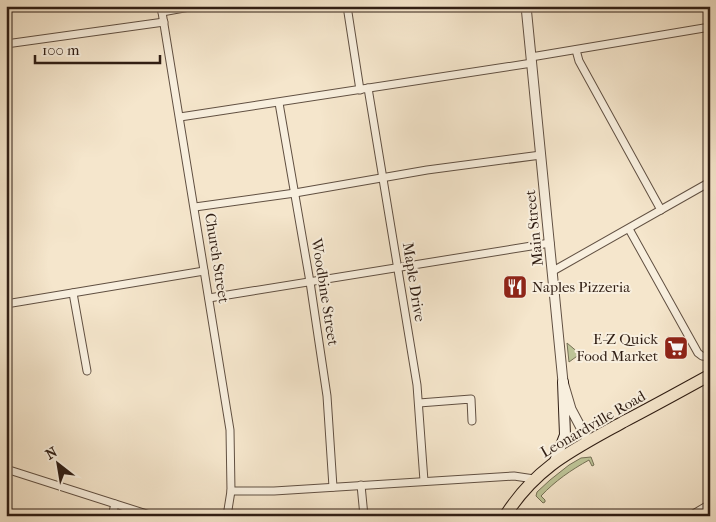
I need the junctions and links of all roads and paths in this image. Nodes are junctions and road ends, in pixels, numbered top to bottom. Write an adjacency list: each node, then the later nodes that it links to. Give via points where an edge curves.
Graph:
1 (195, 6): 4 (street)
2 (347, 6): 11 (street)
3 (526, 6): 9 (street, Main Street)
4 (162, 9): 5 (street, Church Street)
5 (164, 22): 7 (street); 13 (street, Church Street)
6 (710, 27): 8 (street)
7 (6, 44)
8 (576, 50): 9 (street); 19 (street, via 579,61)
9 (531, 60): 10 (street); 14 (street, Main Street)
10 (368, 88): 11 (street); 15 (street, Maple Drive)
11 (360, 90): 12 (street)
12 (279, 103): 13 (street); 17 (street, Woodbine Street)
13 (180, 117): 18 (street, Church Street)
14 (541, 155): 15 (street); 21 (street, Main Street)
15 (383, 178): 17 (street); 22 (street, Maple Drive)
16 (710, 182): 19 (street)
17 (295, 193): 18 (street); 25 (street, Woodbine Street)
18 (195, 207): 23 (street, Church Street)
19 (662, 210): 20 (street)
20 (629, 229): 24 (street); 29 (street, via 698,353)
21 (550, 243): 22 (street); 24 (street, Main Street)
22 (398, 268): 25 (street); 33 (street, Maple Drive)
23 (204, 271): 26 (street); 27 (street, Church Street)
24 (553, 271): 32 (street, Main Street)
25 (310, 282): 27 (street); 41 (street, Woodbine Street, via 327,396)
26 (73, 293): 28 (street); 30 (street)
27 (209, 298): 42 (street, Church Street, via 230,430)
28 (6, 304)
29 (710, 357)
30 (87, 371)
31 (710, 376): 35 (main road, Leonardville Road)
32 (563, 382): 35 (street, Main Street, via 570,409); 36 (main road, via 566,432)
33 (418, 404): 34 (street, via 471,399); 39 (street, Maple Drive)
34 (472, 421)
35 (588, 441): 36 (main road, Leonardville Road)
36 (555, 461): 38 (main road, Leonardville Road)
37 (6, 469): 43 (street)
38 (534, 478): 39 (street, via 514,476); 49 (main road, Leonardville Road)
39 (424, 481): 40 (street)
40 (361, 485): 41 (street); 48 (street)
41 (333, 487): 42 (street)
42 (231, 491): 47 (street, Church Street)
43 (115, 504): 45 (street); 46 (street)
44 (710, 504): 50 (street)
45 (112, 516)
46 (153, 516)
47 (227, 516)
48 (364, 516)
49 (505, 516)
50 (690, 516)

